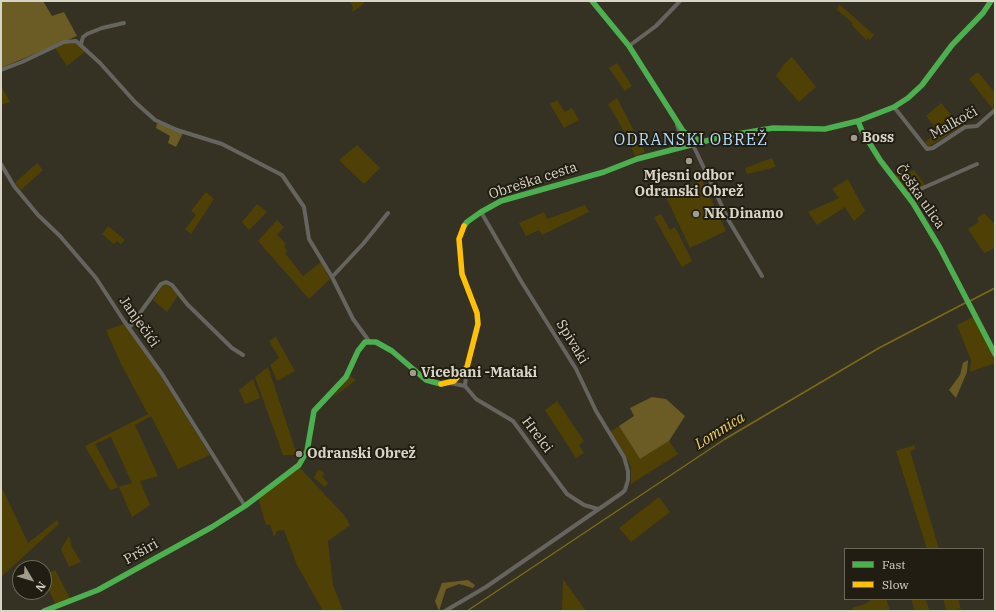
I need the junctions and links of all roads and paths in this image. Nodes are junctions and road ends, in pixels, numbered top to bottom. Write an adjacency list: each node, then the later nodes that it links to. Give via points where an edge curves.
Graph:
1 (592, 1): 6 (street)
2 (680, 1): 6 (street, via 653,29)
3 (991, 1): 8 (street, Obreška cesta, via 952,45 922,85)
4 (124, 23): 5 (street, via 87,34)
5 (81, 44): 7 (street, via 72,40 64,42); 21 (street, via 129,97 155,120 222,144 282,175 302,203 308,236)
6 (630, 46): 11 (street)
7 (1, 70)
8 (894, 107): 9 (street, Malkoči, via 928,149 965,127 977,126); 10 (street, Obreška cesta)
9 (995, 110)
10 (858, 121): 12 (street, Obreška cesta, via 817,130 782,128 748,131); 17 (street, Češka ulica, via 880,160)
11 (677, 123): 12 (street, via 690,137); 14 (street)
12 (708, 141): 13 (street, Obreška cesta)
13 (693, 145): 14 (street, Obreška cesta); 20 (street, via 729,221)
14 (684, 147): 18 (street, Obreška cesta, via 501,201)
15 (1, 164): 22 (street, Janječići, via 38,215 96,278)
16 (977, 164): 17 (street)
17 (907, 195): 24 (street, Češka ulica, via 940,248)
18 (481, 212): 26 (street, Obreška cesta, via 467,222 459,239 462,274 478,319); 30 (street, Spivaki, via 566,352 596,411 624,457 628,471 625,490)
19 (388, 214): 21 (street)
20 (762, 276)
21 (332, 277): 23 (street, via 353,319)
22 (129, 328): 25 (street, via 161,284 166,282 172,285 187,304 232,348); 29 (street, Janječići, via 159,370)
23 (369, 341): 27 (street, via 392,351 426,380 440,384); 29 (street, via 358,351 346,377 314,411 303,460)
24 (995, 354)
25 (243, 355)
26 (467, 367): 27 (street); 28 (street)
27 (450, 383): 28 (street)
28 (464, 386): 30 (street, Hrelci, via 476,399 518,425 570,497)
29 (245, 506): 31 (street, Prširi, via 98,590)
30 (598, 509): 32 (street, via 486,587)
31 (44, 611)
32 (445, 611)

